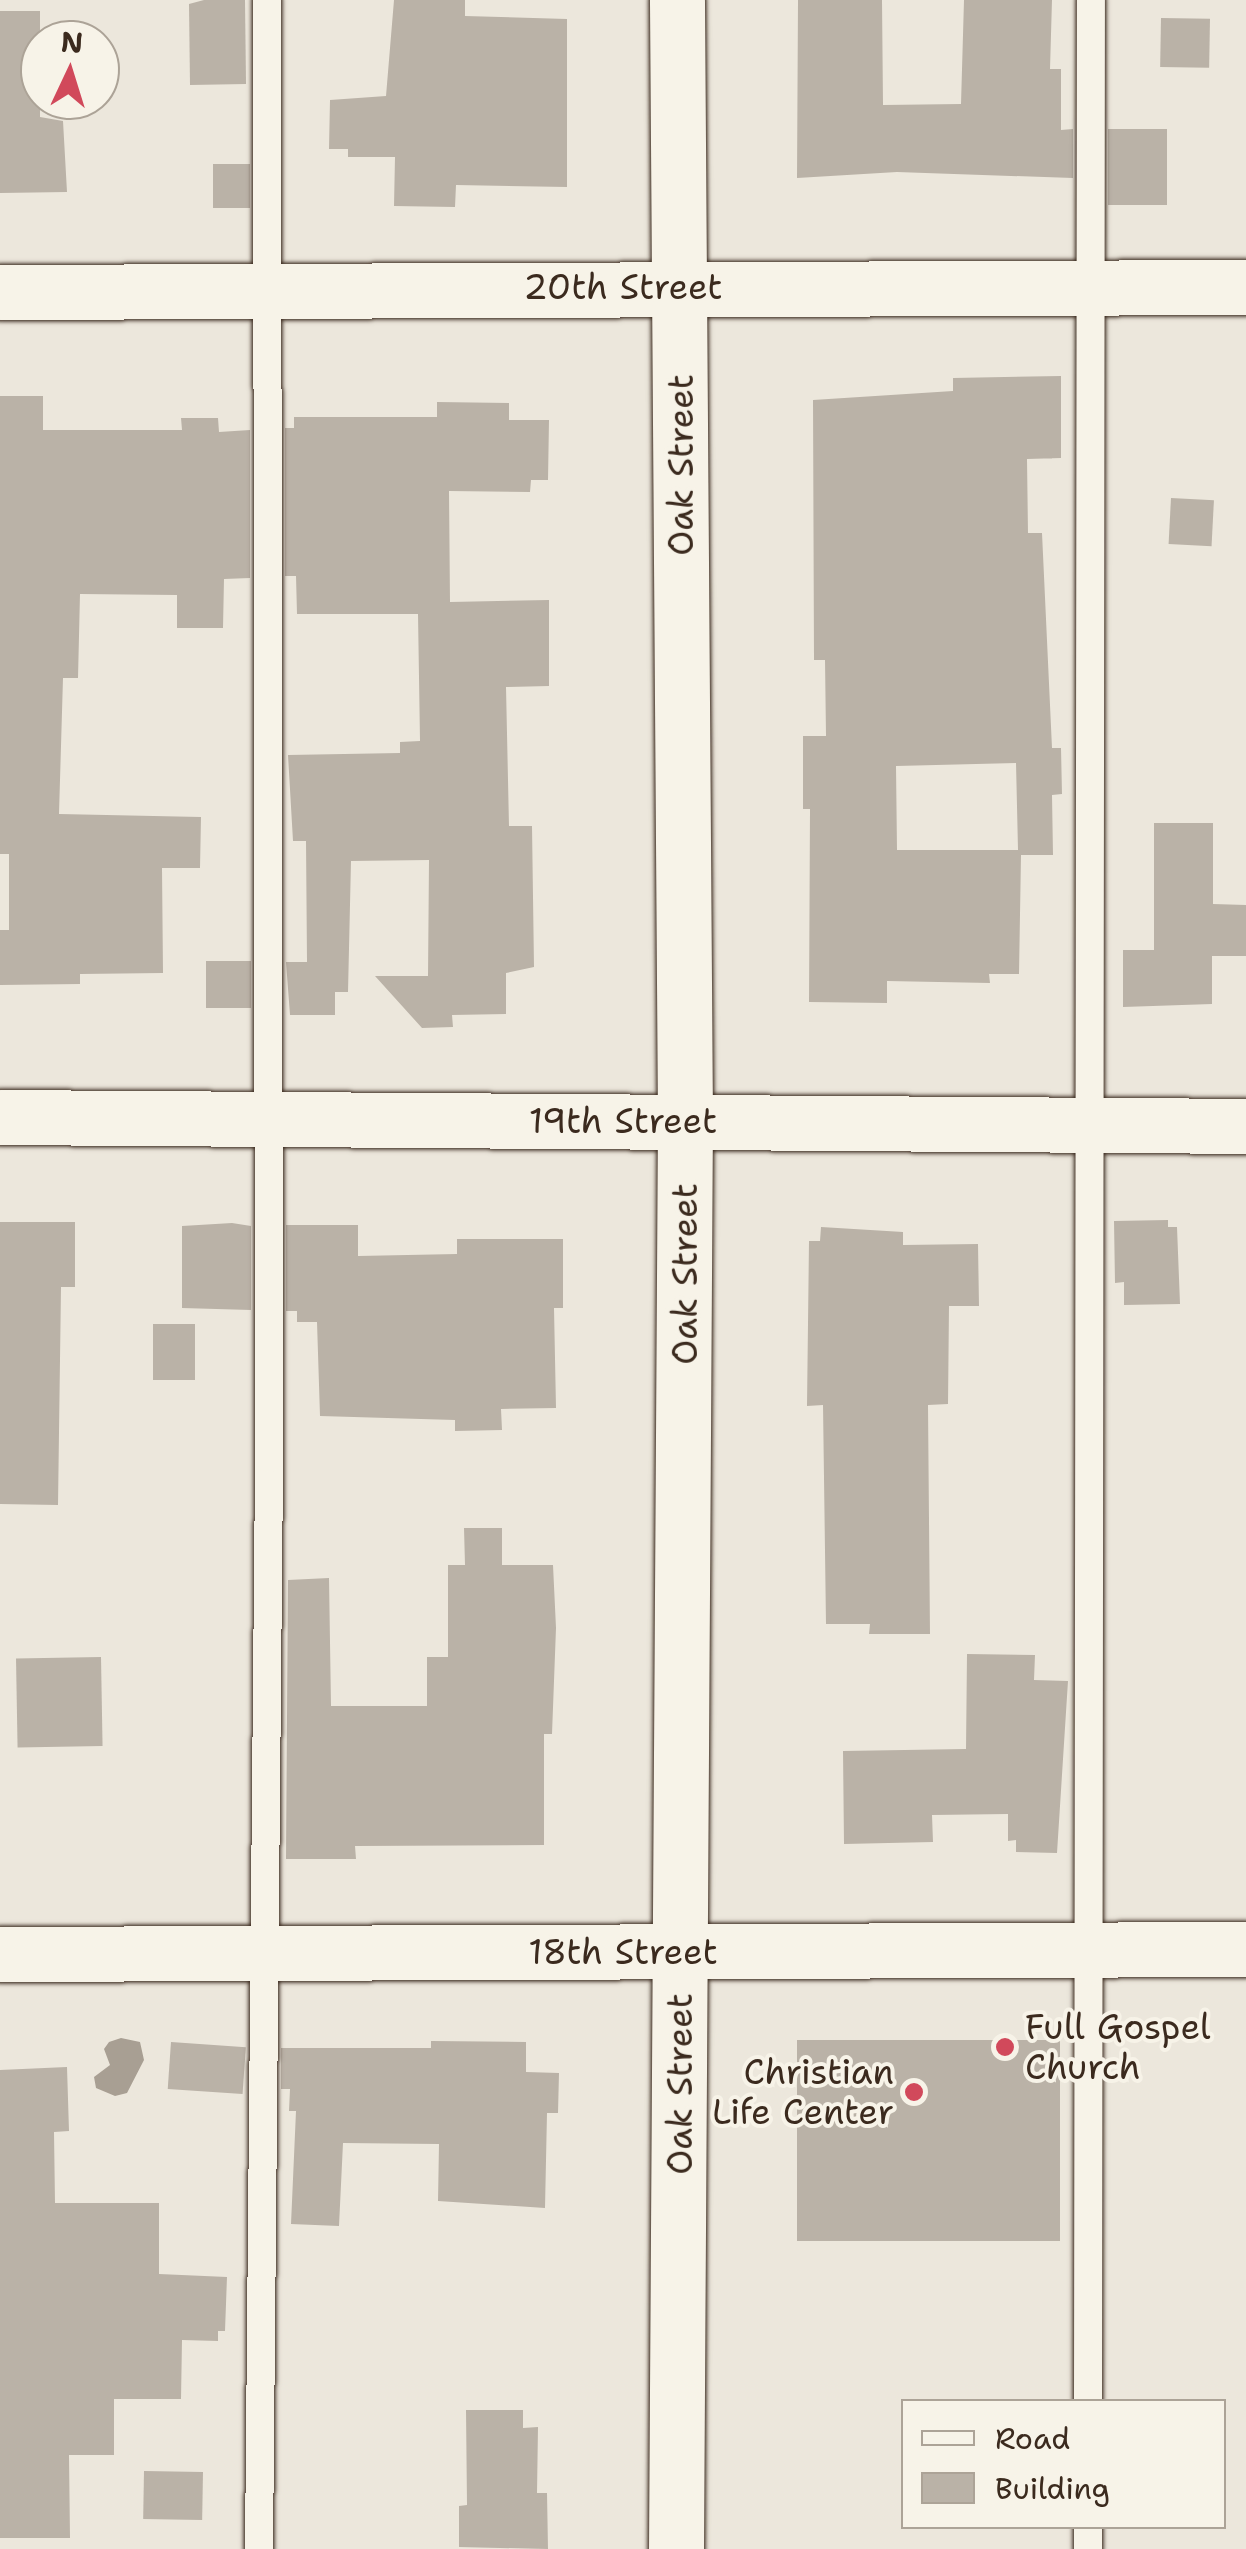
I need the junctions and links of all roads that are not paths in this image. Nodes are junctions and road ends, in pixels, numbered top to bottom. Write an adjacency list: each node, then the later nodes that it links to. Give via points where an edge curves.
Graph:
1 (266, 0): 7 (lane)
2 (677, 0): 4 (street, Oak Street)
3 (1091, 0): 5 (lane)
4 (680, 286): 5 (street, 20th Street); 7 (street, 20th Street); 11 (street, Oak Street)
5 (1091, 287): 6 (street, 20th Street); 12 (lane)
6 (1246, 287)
7 (266, 290): 8 (street, 20th Street); 10 (lane)
8 (0, 292)
9 (0, 1117): 10 (street, 19th Street)
10 (264, 1119): 11 (street, 19th Street); 18 (lane, via 269,1458)
11 (686, 1122): 12 (street, 19th Street); 16 (street, Oak Street)
12 (1089, 1126): 13 (street, 19th Street); 14 (lane)
13 (1246, 1126)
14 (1090, 1948): 15 (street, 18th Street); 16 (street, 18th Street); 19 (lane)
15 (1246, 1948)
16 (680, 1951): 18 (street, 18th Street); 21 (street, Oak Street)
17 (0, 1954): 18 (street, 18th Street)
18 (260, 1954): 20 (lane)
19 (1088, 2399)
20 (258, 2549)
21 (676, 2549)

